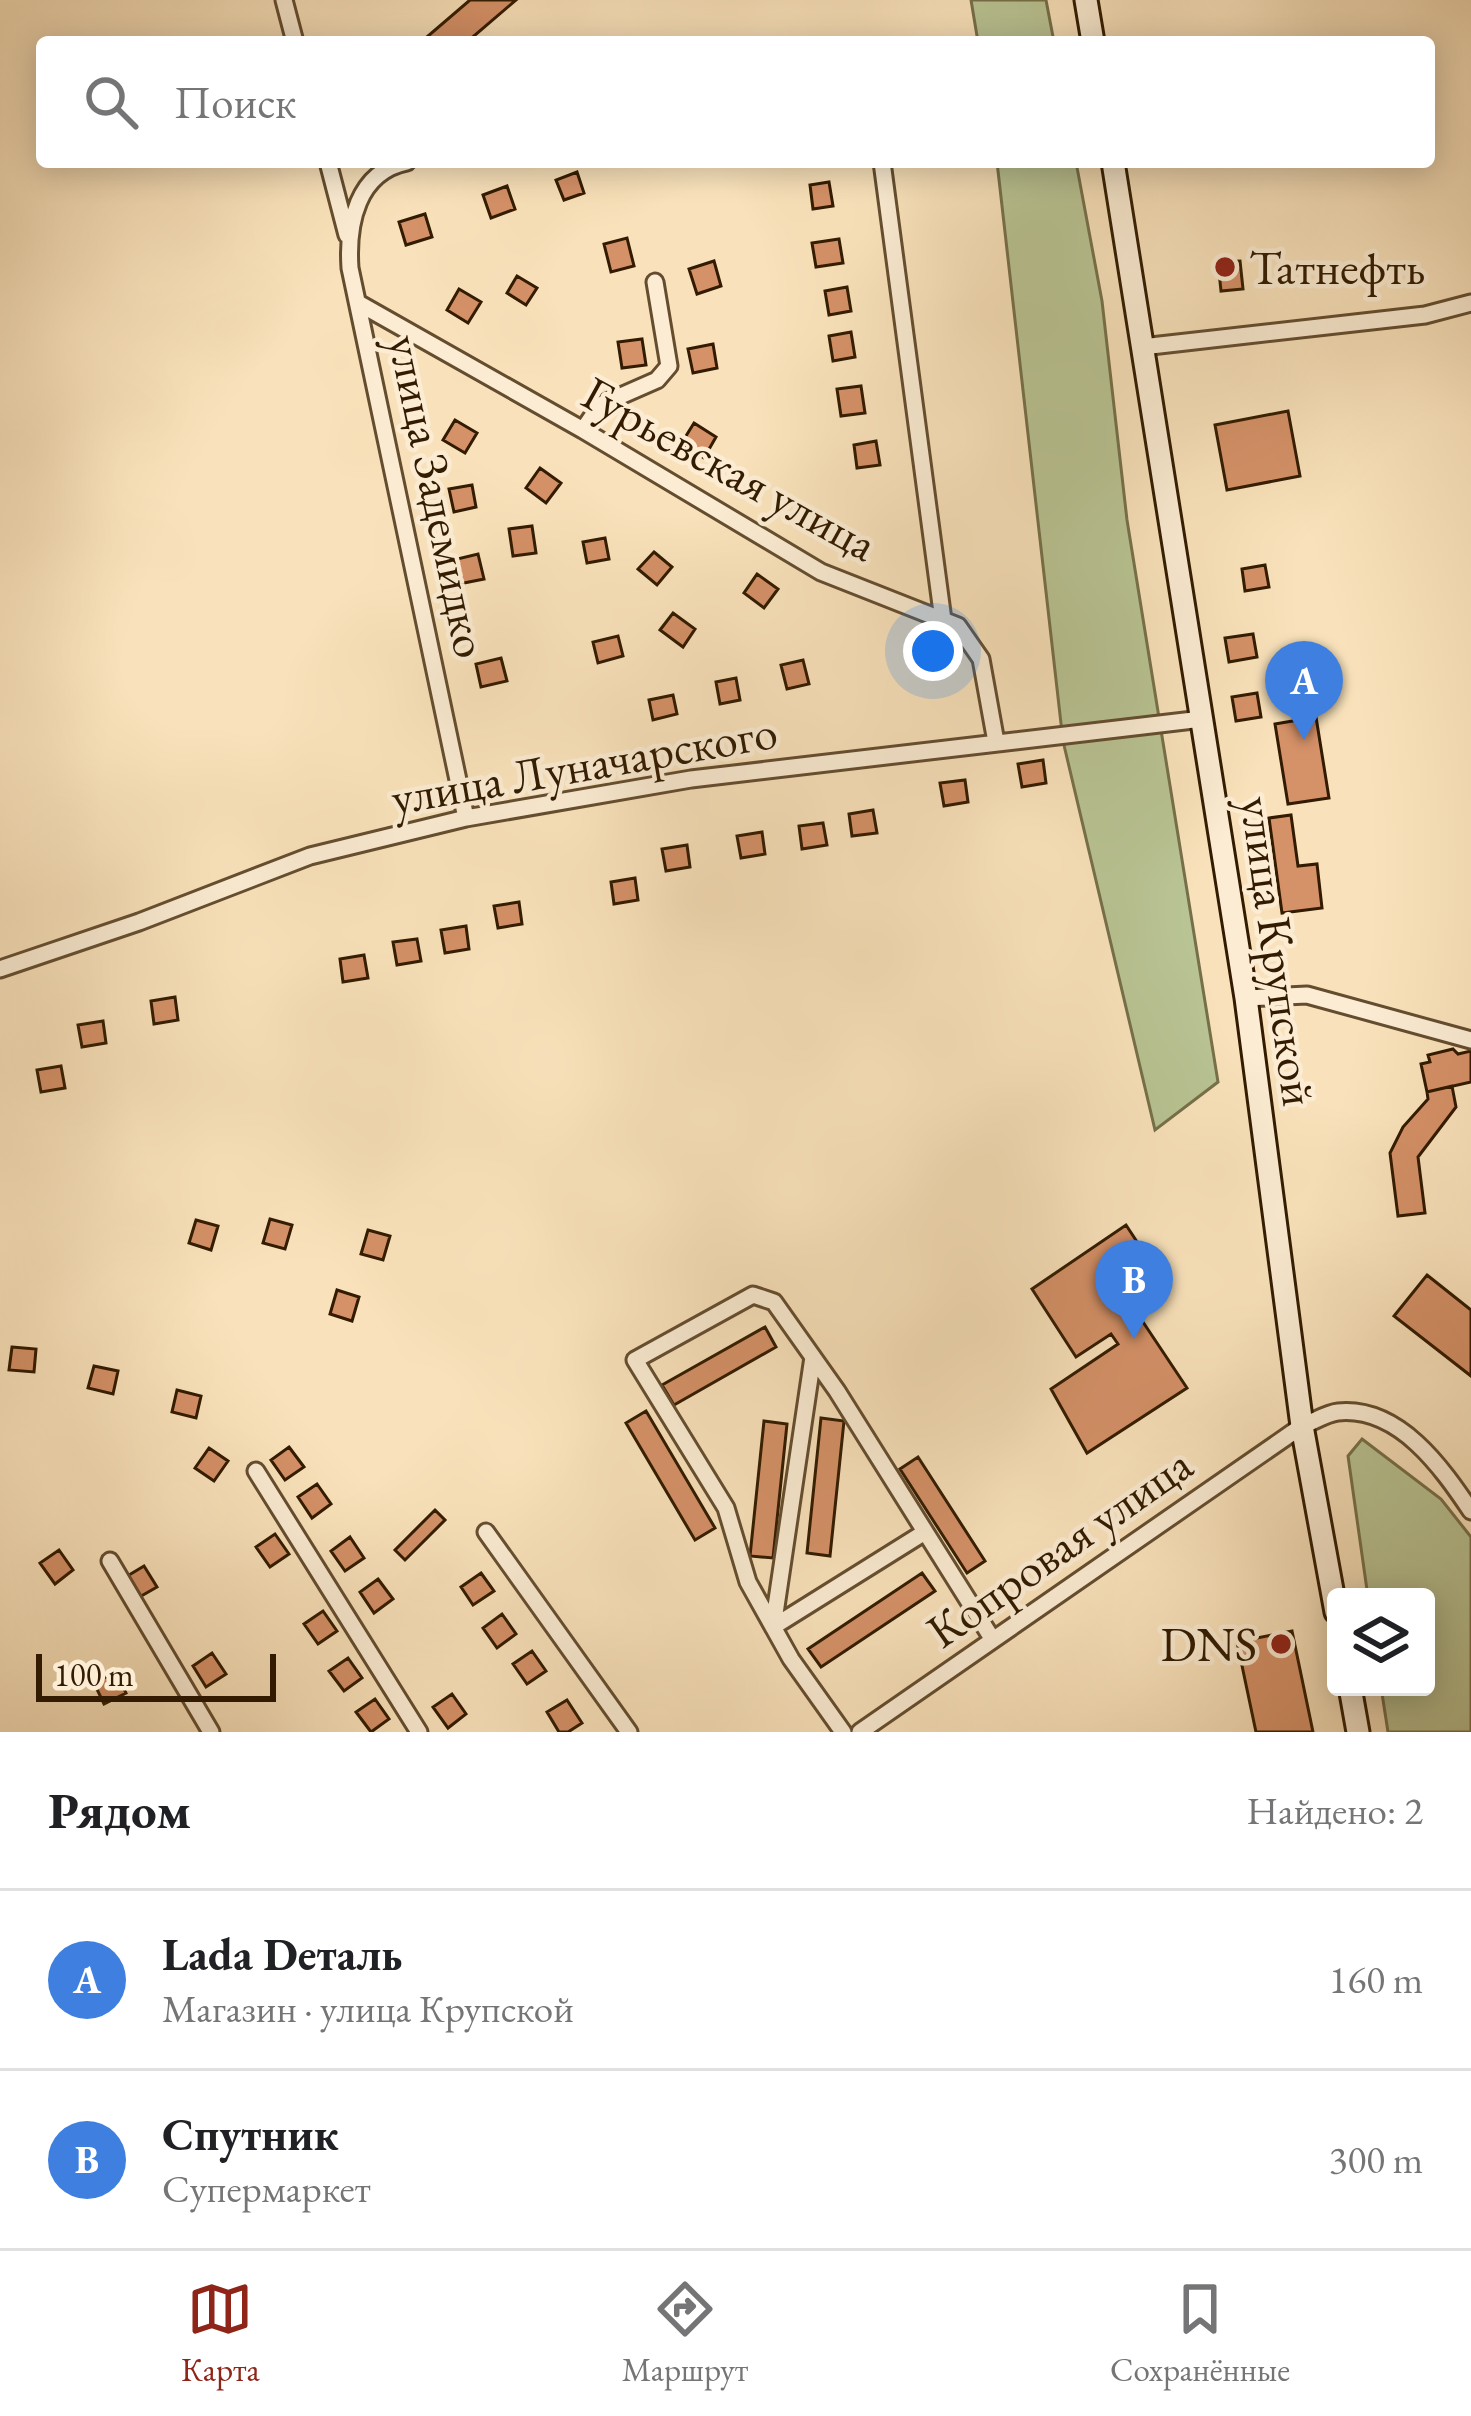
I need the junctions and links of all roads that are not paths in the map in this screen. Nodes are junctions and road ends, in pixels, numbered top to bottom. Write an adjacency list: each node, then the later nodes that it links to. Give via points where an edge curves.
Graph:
1 (284, 0): 3 (street)
2 (1086, 0): 4 (street)
3 (294, 36)
4 (1092, 36)
5 (330, 168): 9 (street)
6 (392, 168): 9 (street, улица Задемидко, via 364,191)
7 (883, 168): 15 (street)
8 (1114, 168): 13 (street, улица Крупской)
9 (348, 238): 12 (street, улица Задемидко)
10 (656, 282): 14 (street, via 669,366 657,380 599,405)
11 (1471, 303): 13 (street)
12 (360, 304): 14 (street, Гурьевская улица); 18 (street, улица Задемидко)
13 (1142, 347): 16 (street, улица Крупской)
14 (583, 430): 15 (street, Гурьевская улица, via 821,572)
15 (943, 620): 17 (street, Гурьевская улица, via 958,626 981,659)
16 (1202, 719): 17 (street, улица Луначарского); 20 (street, улица Крупской)
17 (996, 742): 18 (street, улица Луначарского, via 691,779)
18 (466, 818): 19 (street, улица Луначарского, via 310,856)
19 (0, 969)
20 (1246, 998): 21 (street, via 1307,995); 23 (street, улица Крупской)
21 (1471, 1040)
22 (813, 1357): 27 (street); 30 (street); 30 (street, via 774,1302 753,1295 635,1360 726,1508 748,1582)
23 (1302, 1426): 25 (street, via 1337,1412 1379,1417 1437,1462); 29 (street, улица Крупской); 31 (street, Копровая улица)
24 (256, 1471): 34 (street)
25 (1471, 1511)
26 (486, 1532): 35 (street)
27 (925, 1532): 30 (street); 31 (street)
28 (110, 1561): 33 (street)
29 (1332, 1588)
30 (773, 1627): 36 (street)
31 (993, 1640): 37 (street, Копровая улица)
32 (1352, 1696): 38 (street)
33 (211, 1732)
34 (419, 1732)
35 (629, 1732)
36 (842, 1732)
37 (860, 1732)
38 (1358, 1732)

